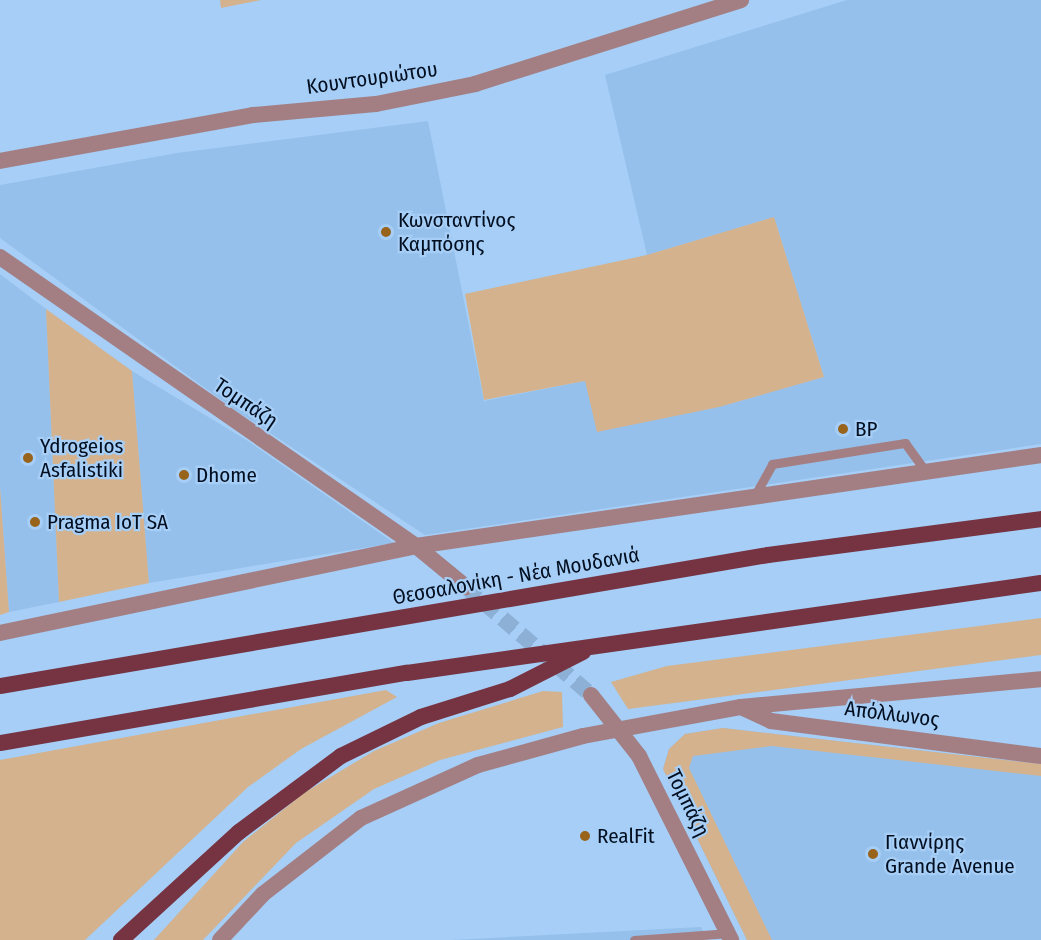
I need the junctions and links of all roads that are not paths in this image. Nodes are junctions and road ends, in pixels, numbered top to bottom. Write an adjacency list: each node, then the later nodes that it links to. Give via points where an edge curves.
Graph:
1 (741, 0): 2 (street, Κουντουριώτου, via 475,84 376,104 253,115)
2 (0, 161)
3 (0, 257): 8 (street, Τομπάζη)
4 (1041, 454): 5 (street)
5 (925, 471): 6 (street); 6 (lane, via 905,443 794,460 772,464)
6 (753, 499): 8 (street)
7 (1041, 519): 14 (highway, Θεσσαλονίκη - Νέα Μουδανιά, via 768,555)
8 (416, 546): 10 (street, Τομπάζη); 11 (street)
9 (1041, 583): 12 (highway)
10 (466, 586)
11 (0, 633)
12 (596, 645): 18 (highway); 21 (highway, via 510,689 421,717 341,756 239,832)
13 (1041, 679): 16 (street)
14 (0, 686)
15 (591, 696): 17 (street, Τομπάζη)
16 (741, 707): 17 (street); 19 (street, Απόλλωνος, via 771,721)
17 (624, 730): 20 (street, Τομπάζη); 22 (street, via 478,765 361,818 263,894)
18 (0, 743)
19 (1041, 756)
20 (728, 938): 23 (lane)
21 (121, 940)
22 (220, 940)
23 (634, 940)

